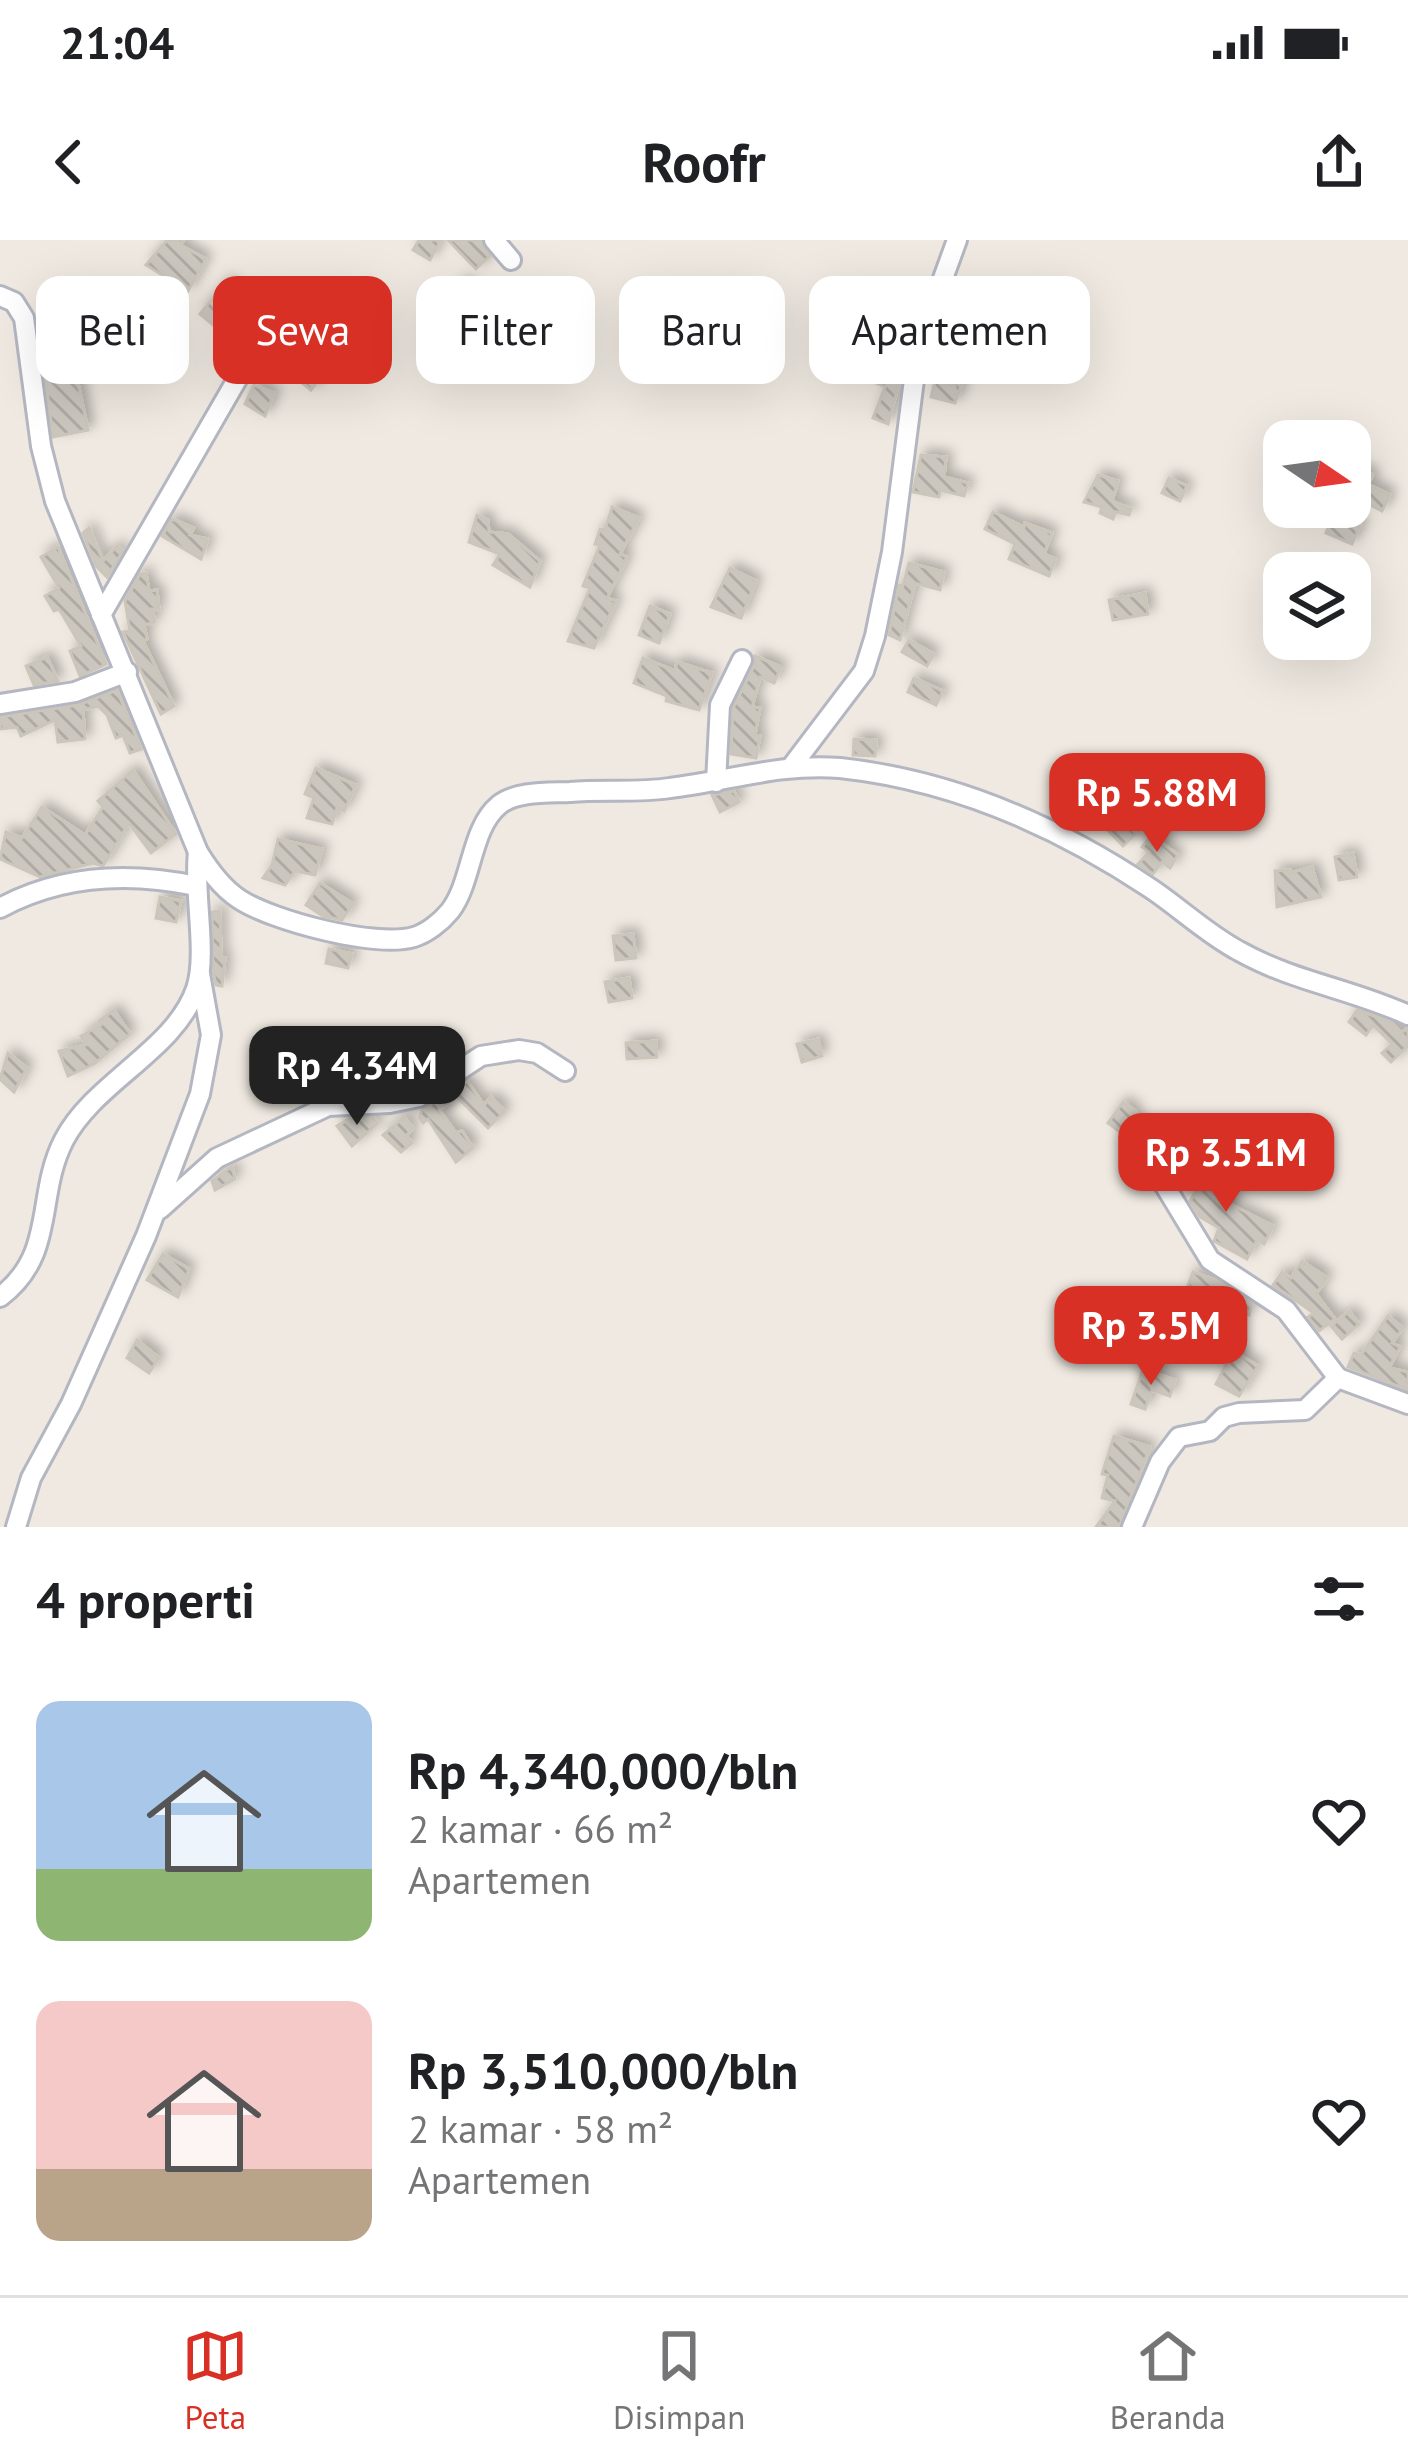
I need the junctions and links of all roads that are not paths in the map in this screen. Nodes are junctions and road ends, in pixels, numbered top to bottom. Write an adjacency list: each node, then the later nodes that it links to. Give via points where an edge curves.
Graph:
1 (494, 240): 3 (street)
2 (957, 240): 10 (street, via 915,372 875,636 864,671)
3 (511, 260)
4 (0, 296): 6 (street, via 24,318 47,476)
5 (234, 384): 6 (street)
6 (101, 614): 8 (street)
7 (742, 660): 11 (street, via 720,705)
8 (127, 672): 9 (street, via 75,692); 12 (street)
9 (0, 704)
10 (792, 766): 11 (street); 16 (street, via 880,775 1008,809 1146,886 1238,951)
11 (716, 782): 12 (street, via 510,799 486,823 450,911 405,939 275,917 230,892)
12 (198, 851): 13 (street)
13 (196, 886): 14 (street, via 98,878 48,887); 15 (street)
14 (0, 908)
15 (200, 974): 19 (street, via 211,1019 207,1069); 20 (street, via 186,1010 64,1138 31,1264)
16 (1408, 1015)
17 (565, 1070): 19 (street, via 519,1050 481,1056 418,1097 328,1106 217,1158)
18 (1148, 1158): 21 (street, via 1210,1260 1286,1310)
19 (156, 1212): 23 (street, via 31,1478)
20 (0, 1297)
21 (1338, 1378): 22 (street); 24 (street, via 1305,1410 1239,1413 1179,1437)
22 (1408, 1404)
23 (16, 1527)
24 (1132, 1527)

